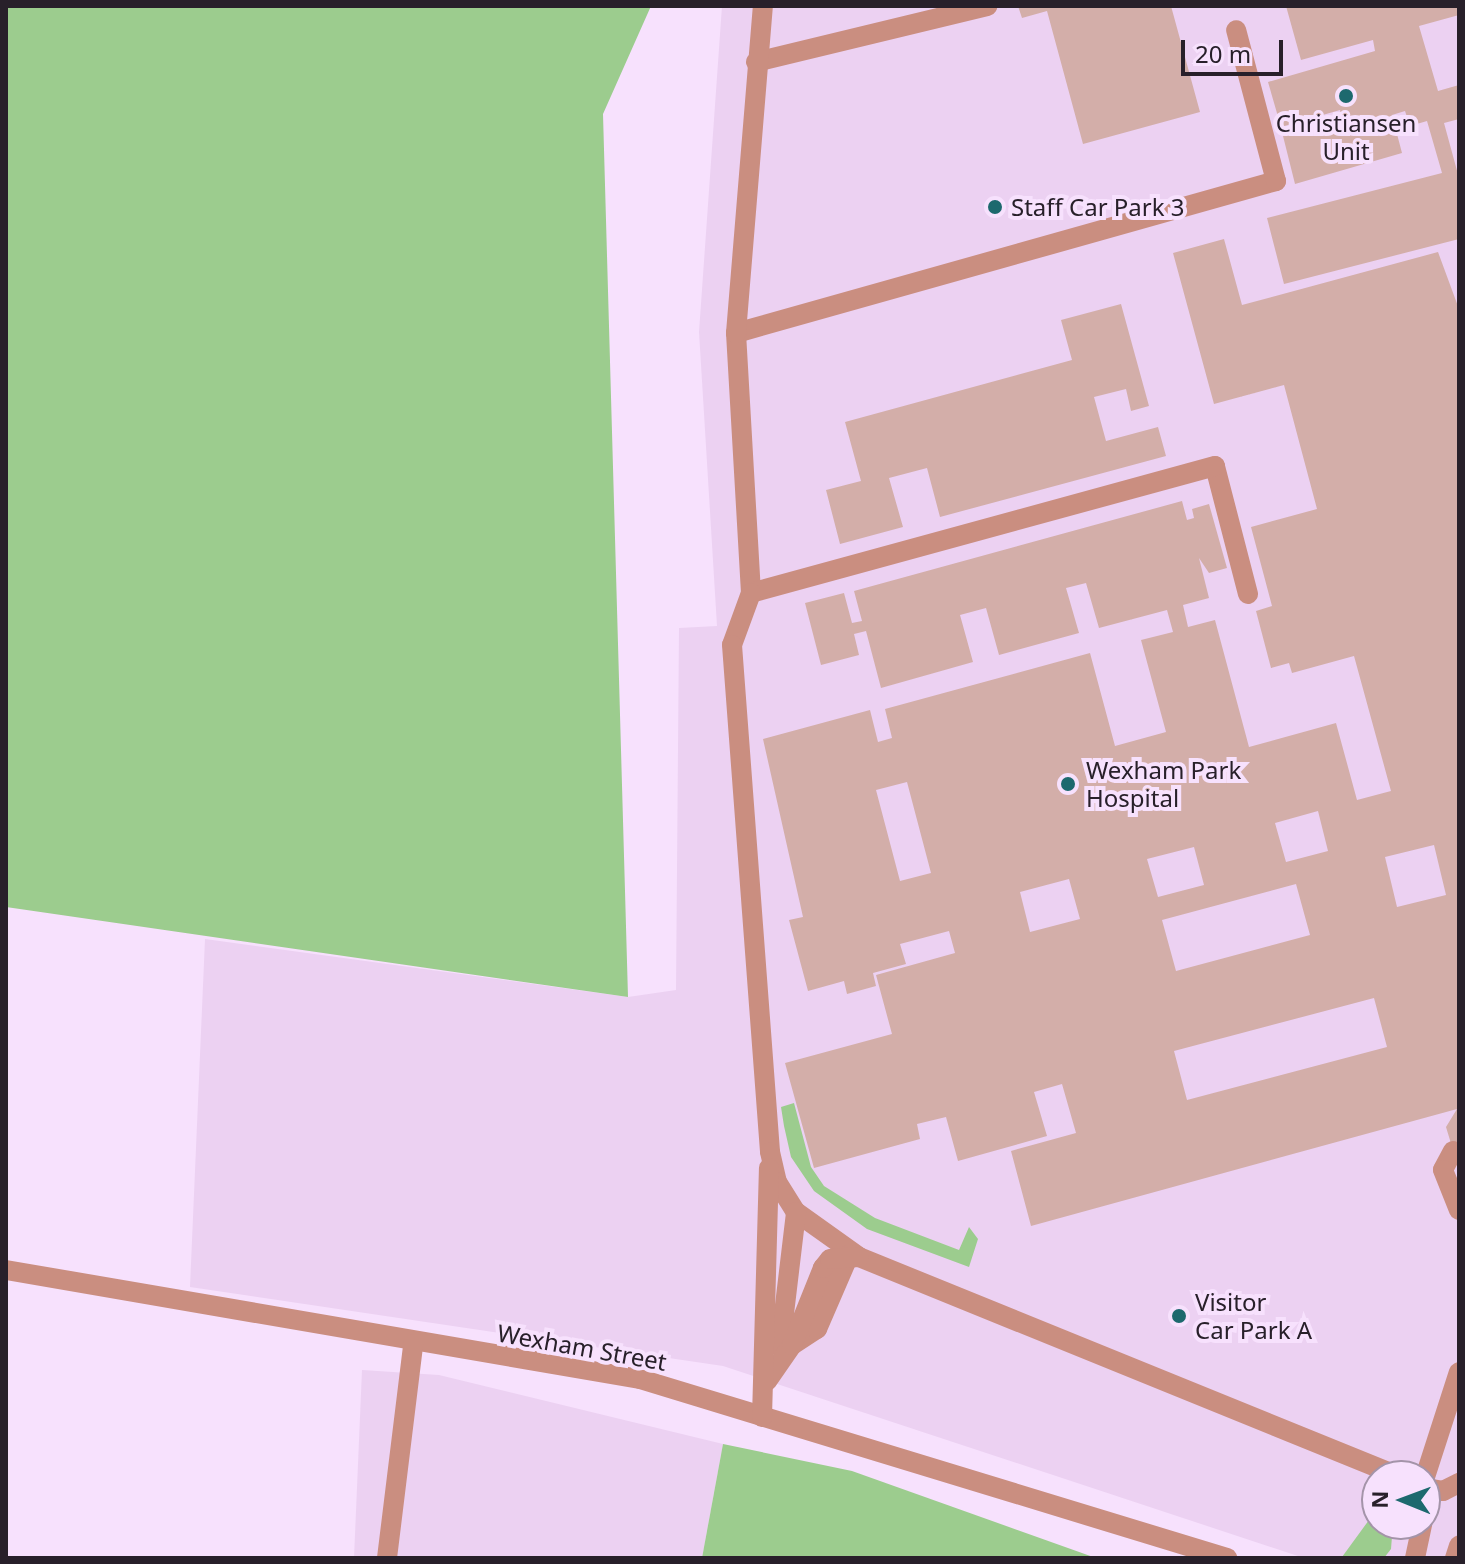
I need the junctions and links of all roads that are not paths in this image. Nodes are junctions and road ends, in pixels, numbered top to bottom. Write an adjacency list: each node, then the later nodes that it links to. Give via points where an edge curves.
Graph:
1 (763, 6): 4 (street)
2 (987, 6): 4 (street)
3 (1236, 30): 5 (street, via 1276,181)
4 (756, 62): 5 (street)
5 (736, 333): 6 (street)
6 (751, 593): 7 (street, via 1215,466); 9 (street, via 732,645)
7 (1248, 594)
8 (1453, 1151): 10 (street, via 1443,1170)
9 (770, 1152): 11 (street, via 777,1182); 17 (street)
10 (1459, 1210)
11 (796, 1212): 12 (street); 15 (street)
12 (854, 1256): 15 (street, via 823,1268); 20 (street)
13 (6, 1270): 14 (street, Wexham Street)
14 (413, 1345): 18 (street, Wexham Street, via 640,1379); 22 (street)
15 (781, 1364): 17 (street)
16 (1459, 1372): 19 (street)
17 (767, 1381): 18 (street)
18 (762, 1417): 23 (street, Wexham Street)
19 (1431, 1460)
20 (1361, 1461)
21 (1459, 1546): 24 (street)
22 (387, 1558)
23 (1227, 1558)
24 (1455, 1558)

